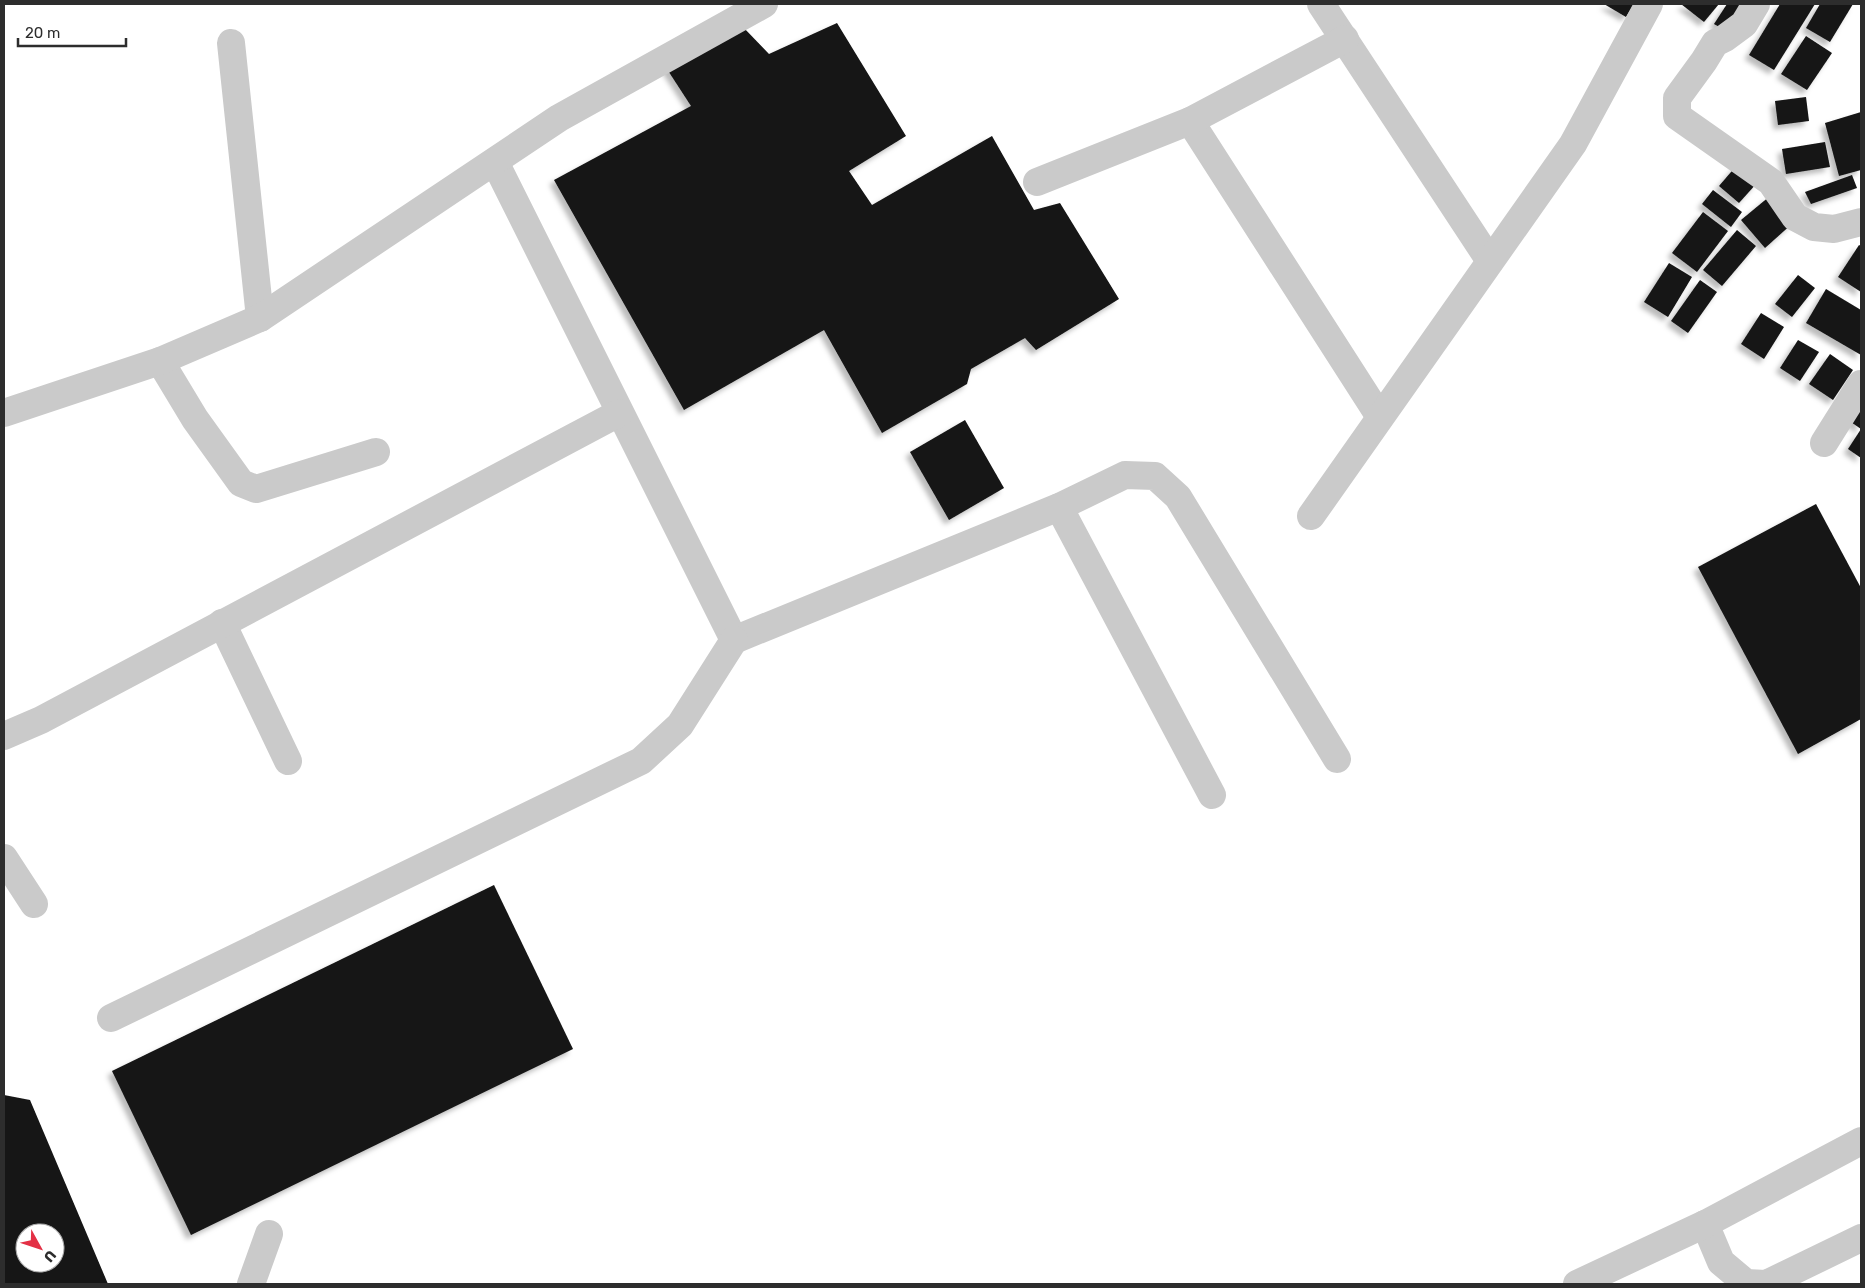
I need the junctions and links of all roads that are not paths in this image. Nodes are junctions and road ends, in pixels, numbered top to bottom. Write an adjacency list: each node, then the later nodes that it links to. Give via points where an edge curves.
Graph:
1 (764, 4): 8 (street, via 559,118)
2 (1321, 4): 5 (street)
3 (1649, 4): 11 (street, via 1573,144)
4 (1756, 4): 10 (street, via 1744,24 1715,43 1677,98 1677,116 1771,182 1796,217 1814,227 1834,229)
5 (1345, 39): 7 (street); 11 (street)
6 (231, 42): 12 (street)
7 (1190, 121): 9 (street); 17 (street)
8 (495, 162): 12 (street); 16 (street)
9 (1038, 182)
10 (1861, 222)
11 (1490, 261): 17 (street)
12 (260, 318): 13 (street)
13 (160, 361): 15 (street); 19 (street, via 195,419 240,483 256,489)
14 (1861, 384): 18 (street)
15 (4, 413)
16 (619, 413): 22 (street); 23 (street)
17 (1380, 417): 21 (street)
18 (1824, 443)
19 (376, 452)
20 (1059, 507): 23 (street); 25 (street, via 1125,475 1155,476 1178,497); 27 (street)
21 (1311, 516)
22 (222, 623): 24 (street, via 41,720); 26 (street)
23 (734, 640): 30 (street, via 680,725 641,761)
24 (4, 736)
25 (1337, 759)
26 (288, 761)
27 (1212, 795)
28 (4, 858): 29 (street)
29 (34, 904)
30 (111, 1018)
31 (1861, 1141): 32 (street)
32 (1705, 1224): 34 (street, via 1721,1262 1746,1282 1766,1284); 36 (street)
33 (269, 1234): 35 (street)
34 (1861, 1238)
35 (251, 1284)
36 (1577, 1284)

